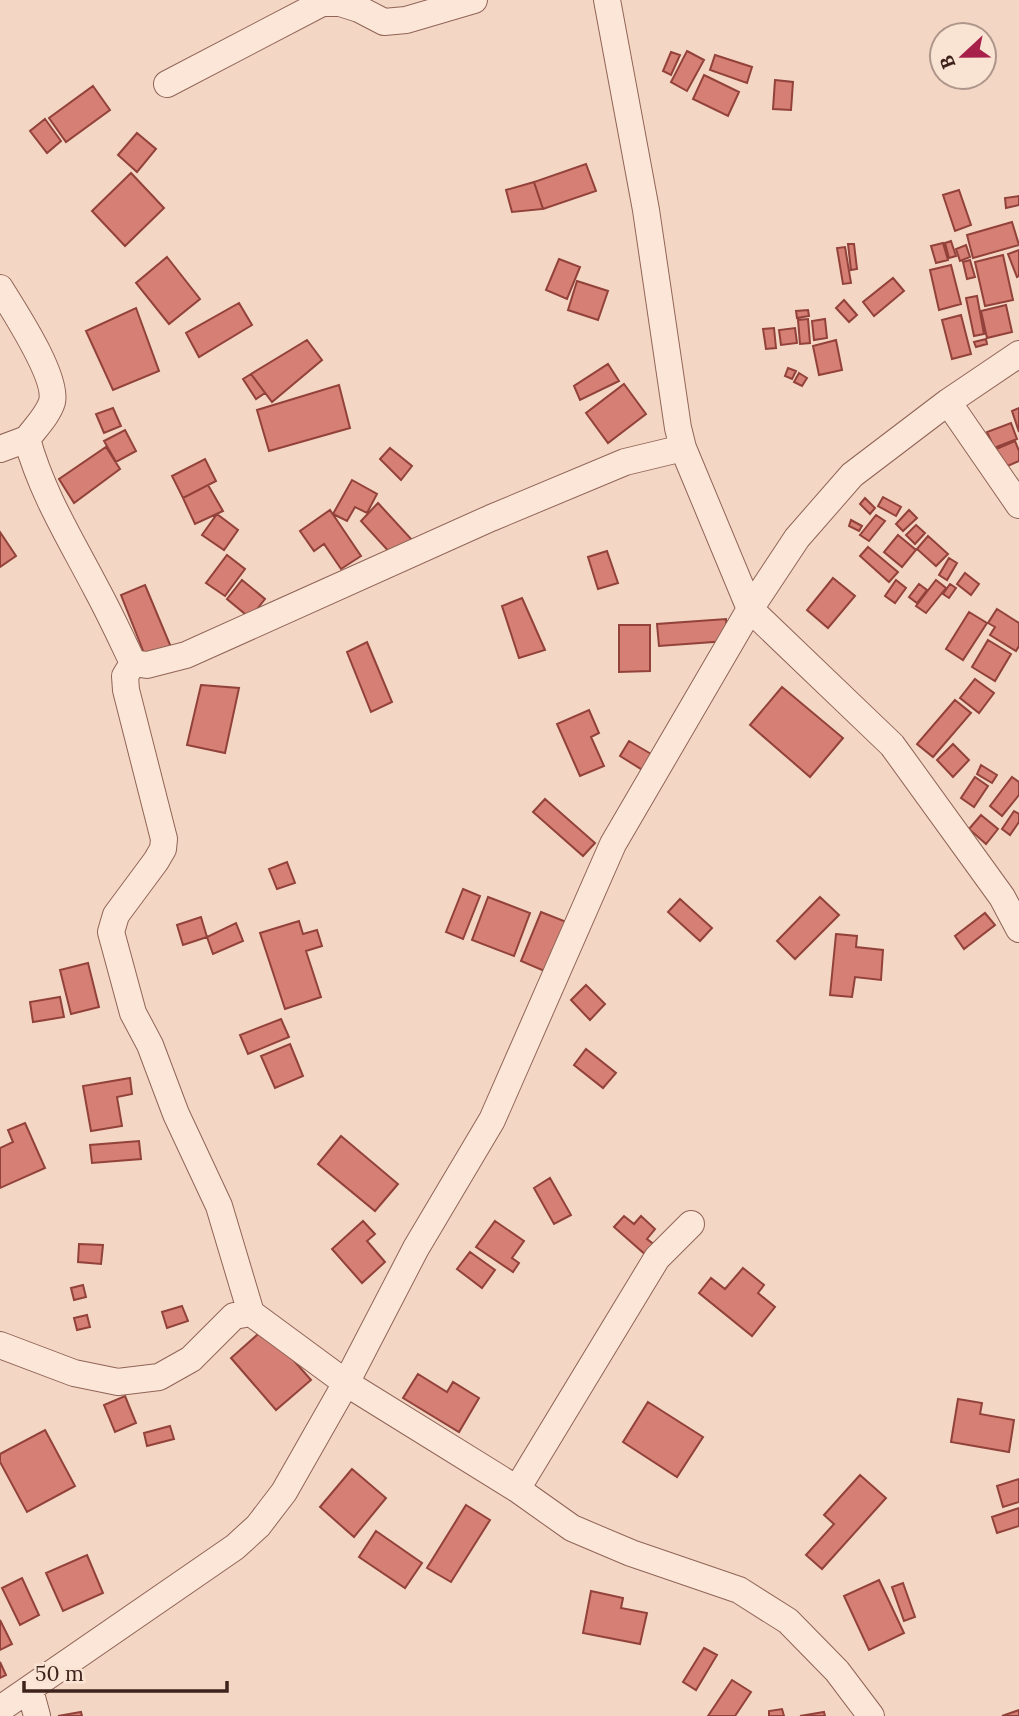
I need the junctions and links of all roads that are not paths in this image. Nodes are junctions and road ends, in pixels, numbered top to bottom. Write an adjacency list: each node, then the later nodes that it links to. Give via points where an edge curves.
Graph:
1 (474, 0): 3 (street, via 384,22 340,3 322,3)
2 (607, 0): 8 (street)
3 (167, 84)
4 (0, 288): 7 (street, via 51,384 52,402)
5 (1019, 354): 6 (street)
6 (948, 402): 10 (street); 11 (street, via 852,475 797,538)
7 (27, 439): 9 (street); 12 (street, via 59,522)
8 (684, 448): 11 (street); 12 (street, via 625,462 576,482 186,655 146,665)
9 (0, 449)
10 (1019, 505)
11 (750, 609): 13 (street, via 892,745 1002,897); 17 (street, via 613,844 492,1120 416,1248)
12 (133, 663): 15 (street, via 125,676 126,690 164,839 156,862 116,915 111,932 133,1013 219,1206)
13 (1019, 929)
14 (691, 1224): 18 (street, via 657,1258)
15 (251, 1313): 16 (street, via 234,1316 191,1359 159,1377 118,1382 74,1373); 17 (street)
16 (0, 1345)
17 (346, 1383): 18 (street); 19 (street, via 284,1492 258,1526)
18 (517, 1489): 22 (street, via 572,1528 739,1590 778,1614 837,1671)
19 (30, 1690): 20 (street); 21 (street)
20 (0, 1709)
21 (37, 1716)
22 (871, 1716)

